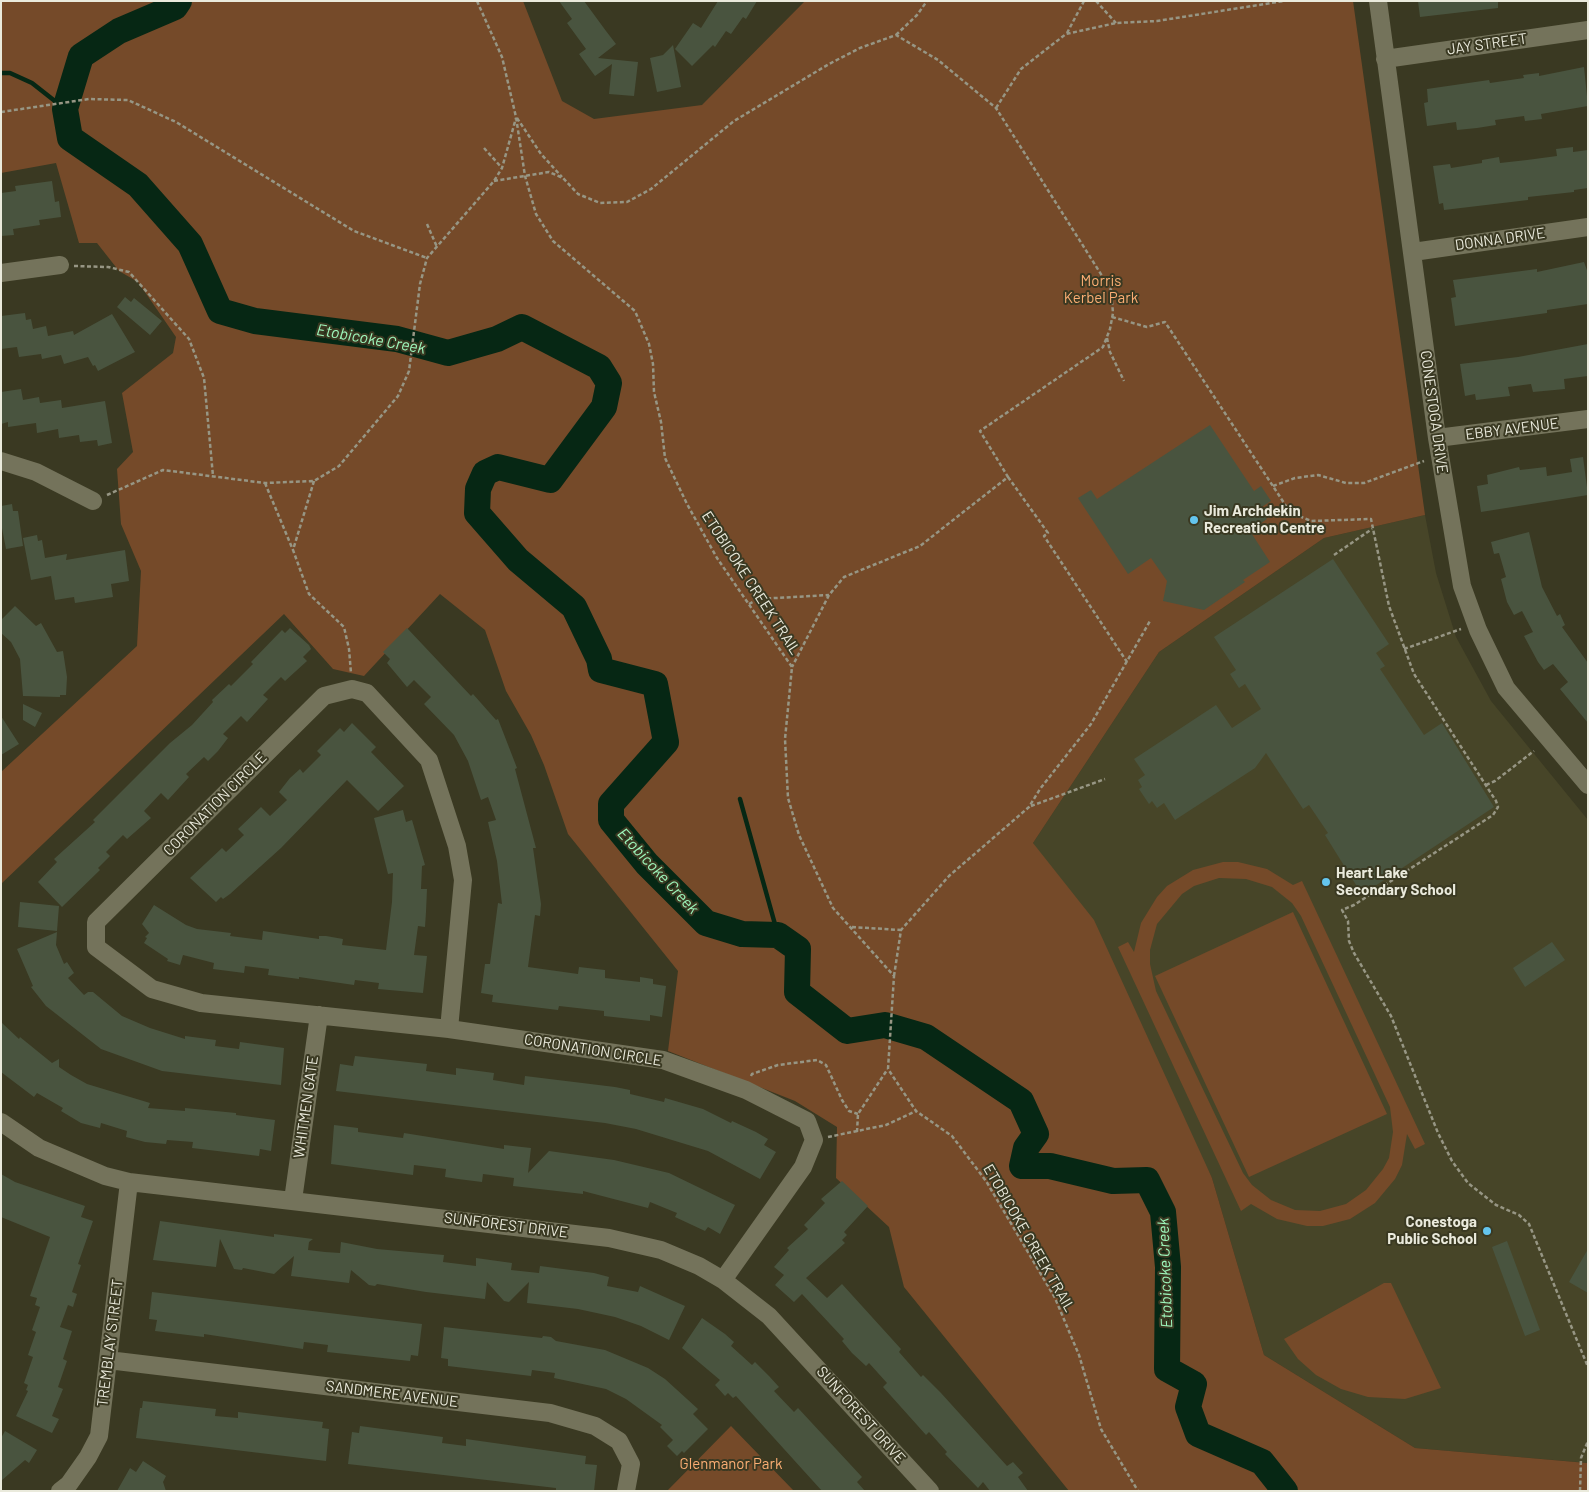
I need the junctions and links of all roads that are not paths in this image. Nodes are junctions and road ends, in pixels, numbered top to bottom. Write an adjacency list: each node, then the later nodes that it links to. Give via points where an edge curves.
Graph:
1 (1378, 1): 3 (street, CONESTOGA DRIVE)
2 (1588, 30): 3 (street, JAY STREET)
3 (1385, 59): 5 (street, CONESTOGA DRIVE)
4 (1588, 227): 5 (street, DONNA DRIVE)
5 (1413, 252): 9 (street, CONESTOGA DRIVE)
6 (60, 265): 7 (street)
7 (1, 273)
8 (1588, 419): 9 (street, EBBY AVENUE)
9 (1437, 438): 12 (street, CONESTOGA DRIVE, via 1462,586 1476,624 1506,688)
10 (1, 461): 11 (street, via 36,472)
11 (93, 501)
12 (1588, 785)
13 (319, 1015): 14 (street, CORONATION CIRCLE); 14 (street, CORONATION CIRCLE, via 201,1003 152,989 96,947 96,922 324,696 352,689 367,693 429,760 456,846 463,880); 17 (street, WHITMEN GATE)
14 (448, 1029): 18 (street, CORONATION CIRCLE, via 664,1060 746,1090 807,1121 814,1140 803,1167)
15 (1, 1122): 16 (street, SUNFOREST DRIVE, via 39,1148 104,1176)
16 (130, 1182): 17 (street, SUNFOREST DRIVE); 19 (street, TREMBLAY STREET)
17 (293, 1200): 18 (street, SUNFOREST DRIVE, via 609,1238 661,1250)
18 (723, 1280): 22 (street, SUNFOREST DRIVE, via 769,1316)
19 (108, 1360): 20 (street, TREMBLAY STREET, via 99,1436 69,1484); 21 (street, SANDMERE AVENUE, via 550,1413 595,1426 619,1441 631,1464)
20 (60, 1491)
21 (626, 1491)
22 (930, 1491)

